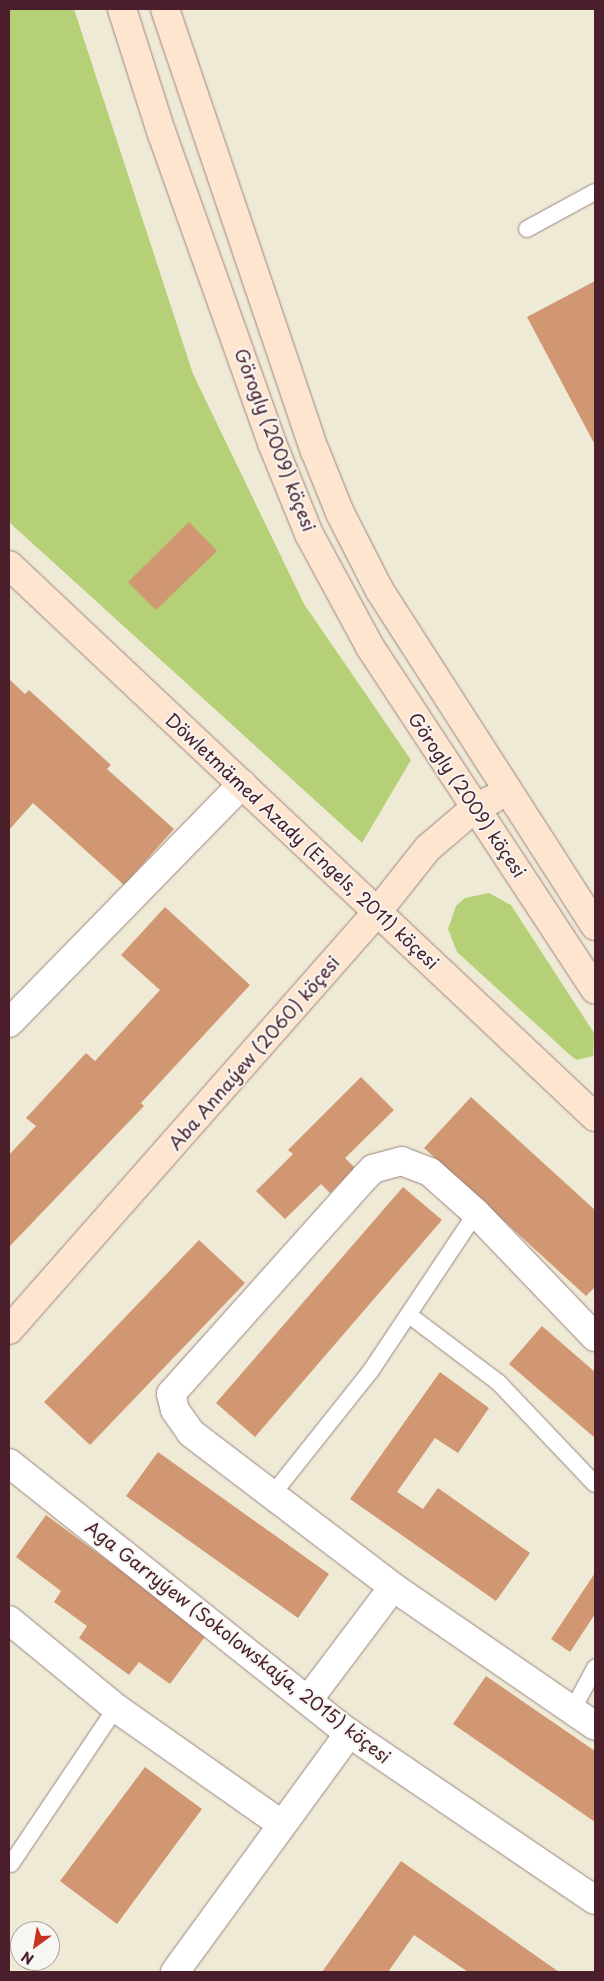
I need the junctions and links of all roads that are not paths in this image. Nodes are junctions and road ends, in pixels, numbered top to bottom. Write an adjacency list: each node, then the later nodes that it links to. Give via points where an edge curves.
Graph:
1 (122, 9): 8 (main road, Görogly (2009) köçesi, via 162,134 272,443 310,534 370,647)
2 (165, 9): 7 (main road, Görogly (2009) köçesi, via 315,451 340,513 380,591)
3 (595, 192): 4 (lane)
4 (527, 229)
5 (9, 565): 6 (main road, Döwletmämed Azady (Engels, 2011) köçesi)
6 (242, 784): 9 (main road, Döwletmämed Azady (Engels, 2011) köçesi); 12 (street)
7 (509, 790): 8 (main road, Aba Annaýew (2060) köçesi); 10 (main road, Görogly (2009) köçesi)
8 (476, 807): 9 (main road, Aba Annaýew (2060) köçesi, via 428,848); 11 (main road, Görogly (2009) köçesi)
9 (378, 911): 13 (main road, Döwletmämed Azady (Engels, 2011) köçesi); 16 (main road, Aba Annaýew (2060) köçesi)
10 (595, 926)
11 (595, 990)
12 (9, 1023)
13 (595, 1117)
14 (476, 1213): 15 (lane); 17 (street); 20 (street, via 430,1172 402,1161 373,1169 178,1382 171,1394 175,1410 191,1433)
15 (409, 1315): 19 (lane, via 499,1383); 20 (lane, via 370,1372)
16 (9, 1330)
17 (595, 1337)
18 (9, 1463): 24 (street, Aga Garryýew (Sokolowskaýa, 2015) köçesi)
19 (595, 1484)
20 (272, 1495): 21 (street)
21 (393, 1587): 24 (street); 26 (street)
22 (9, 1620): 25 (street)
23 (595, 1668): 26 (lane)
24 (308, 1700): 28 (street, Aga Garryýew (Sokolowskaýa, 2015) köçesi)
25 (116, 1708): 29 (street); 30 (lane)
26 (573, 1709): 27 (street)
27 (595, 1726)
28 (350, 1733): 29 (street); 31 (street, Aga Garryýew (Sokolowskaýa, 2015) köçesi)
29 (281, 1824): 32 (street)
30 (11, 1864)
31 (595, 1900)
32 (174, 1972)

